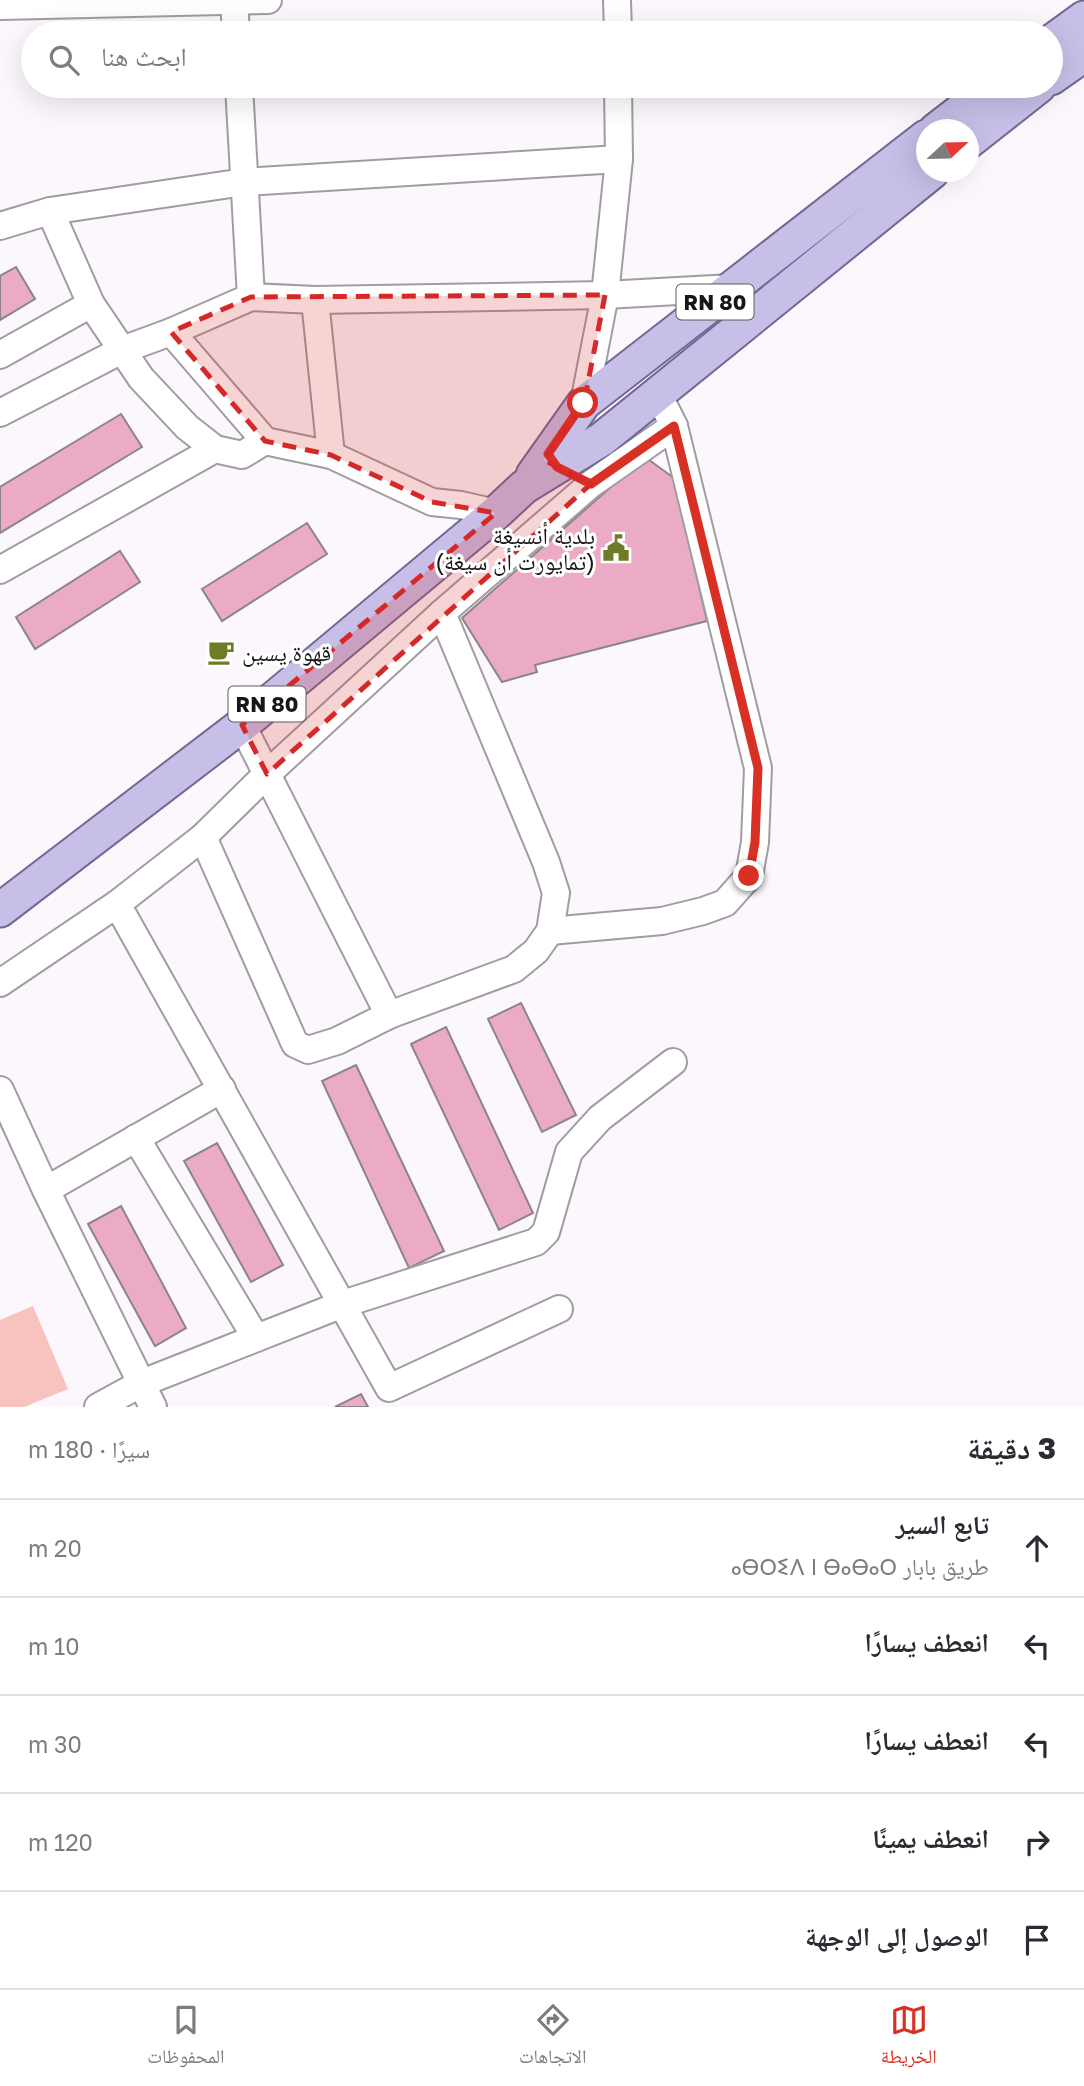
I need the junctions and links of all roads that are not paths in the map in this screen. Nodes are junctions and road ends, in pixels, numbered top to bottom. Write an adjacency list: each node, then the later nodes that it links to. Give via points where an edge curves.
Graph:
1 (234, 0): 2 (street); 4 (street); 6 (street)
2 (268, 0)
3 (617, 0): 7 (street)
4 (0, 6)
5 (1084, 18): 8 (main road)
6 (235, 21)
7 (618, 21)
8 (1063, 33)
9 (1084, 55): 10 (main road)
10 (1063, 70)
11 (240, 98): 19 (street)
12 (618, 98): 18 (street)
13 (977, 98): 15 (main road)
14 (1024, 98): 16 (main road)
15 (950, 119)
16 (979, 133)
17 (916, 145): 23 (main road, RN 80)
18 (619, 159): 19 (street); 24 (street)
19 (244, 182): 21 (street); 25 (street)
20 (920, 182): 31 (main road, RN 80)
21 (50, 211): 22 (street); 27 (street)
22 (0, 226)
23 (732, 288): 24 (street); 32 (main road, RN 80)
24 (605, 295): 26 (street); 32 (street)
25 (251, 297): 26 (street); 28 (street)
26 (316, 300): 37 (street)
27 (91, 304): 29 (street); 30 (street)
28 (171, 332): 29 (street); 35 (street)
29 (122, 350): 33 (street); 36 (street, via 141,378 187,427)
30 (0, 355)
31 (658, 394): 34 (street); 38 (main road, RN 80, via 602,439)
32 (583, 403): 38 (main road, RN 80)
33 (0, 413)
34 (674, 426): 39 (street); 48 (street, via 758,768 749,876 725,903 703,911 662,921)
35 (265, 442): 36 (street, via 242,455); 37 (street)
36 (215, 449): 41 (street)
37 (331, 454): 40 (street, via 432,502)
38 (553, 460): 39 (street); 40 (main road, RN 80)
39 (591, 484): 42 (street)
40 (496, 513): 43 (main road, RN 80)
41 (0, 570)
42 (442, 613): 44 (street); 48 (street, via 546,862 556,893)
43 (242, 725): 44 (street); 47 (main road, RN 80)
44 (267, 774): 45 (street); 50 (street)
45 (202, 837): 46 (street); 50 (street, via 295,1044 308,1050)
46 (117, 904): 49 (street); 52 (street)
47 (0, 910)
48 (550, 931): 50 (street, via 536,951 514,969)
49 (0, 983)
50 (389, 1015)
51 (673, 1062): 56 (street, via 600,1118 569,1152 546,1232 536,1242)
52 (222, 1089): 54 (street); 56 (street)
53 (0, 1090): 55 (street)
54 (136, 1138): 55 (street); 58 (street)
55 (46, 1190): 59 (street)
56 (343, 1304): 57 (street, via 389,1388); 58 (street)
57 (559, 1309)
58 (256, 1338): 59 (street)
59 (147, 1395): 60 (street)
60 (98, 1407)

